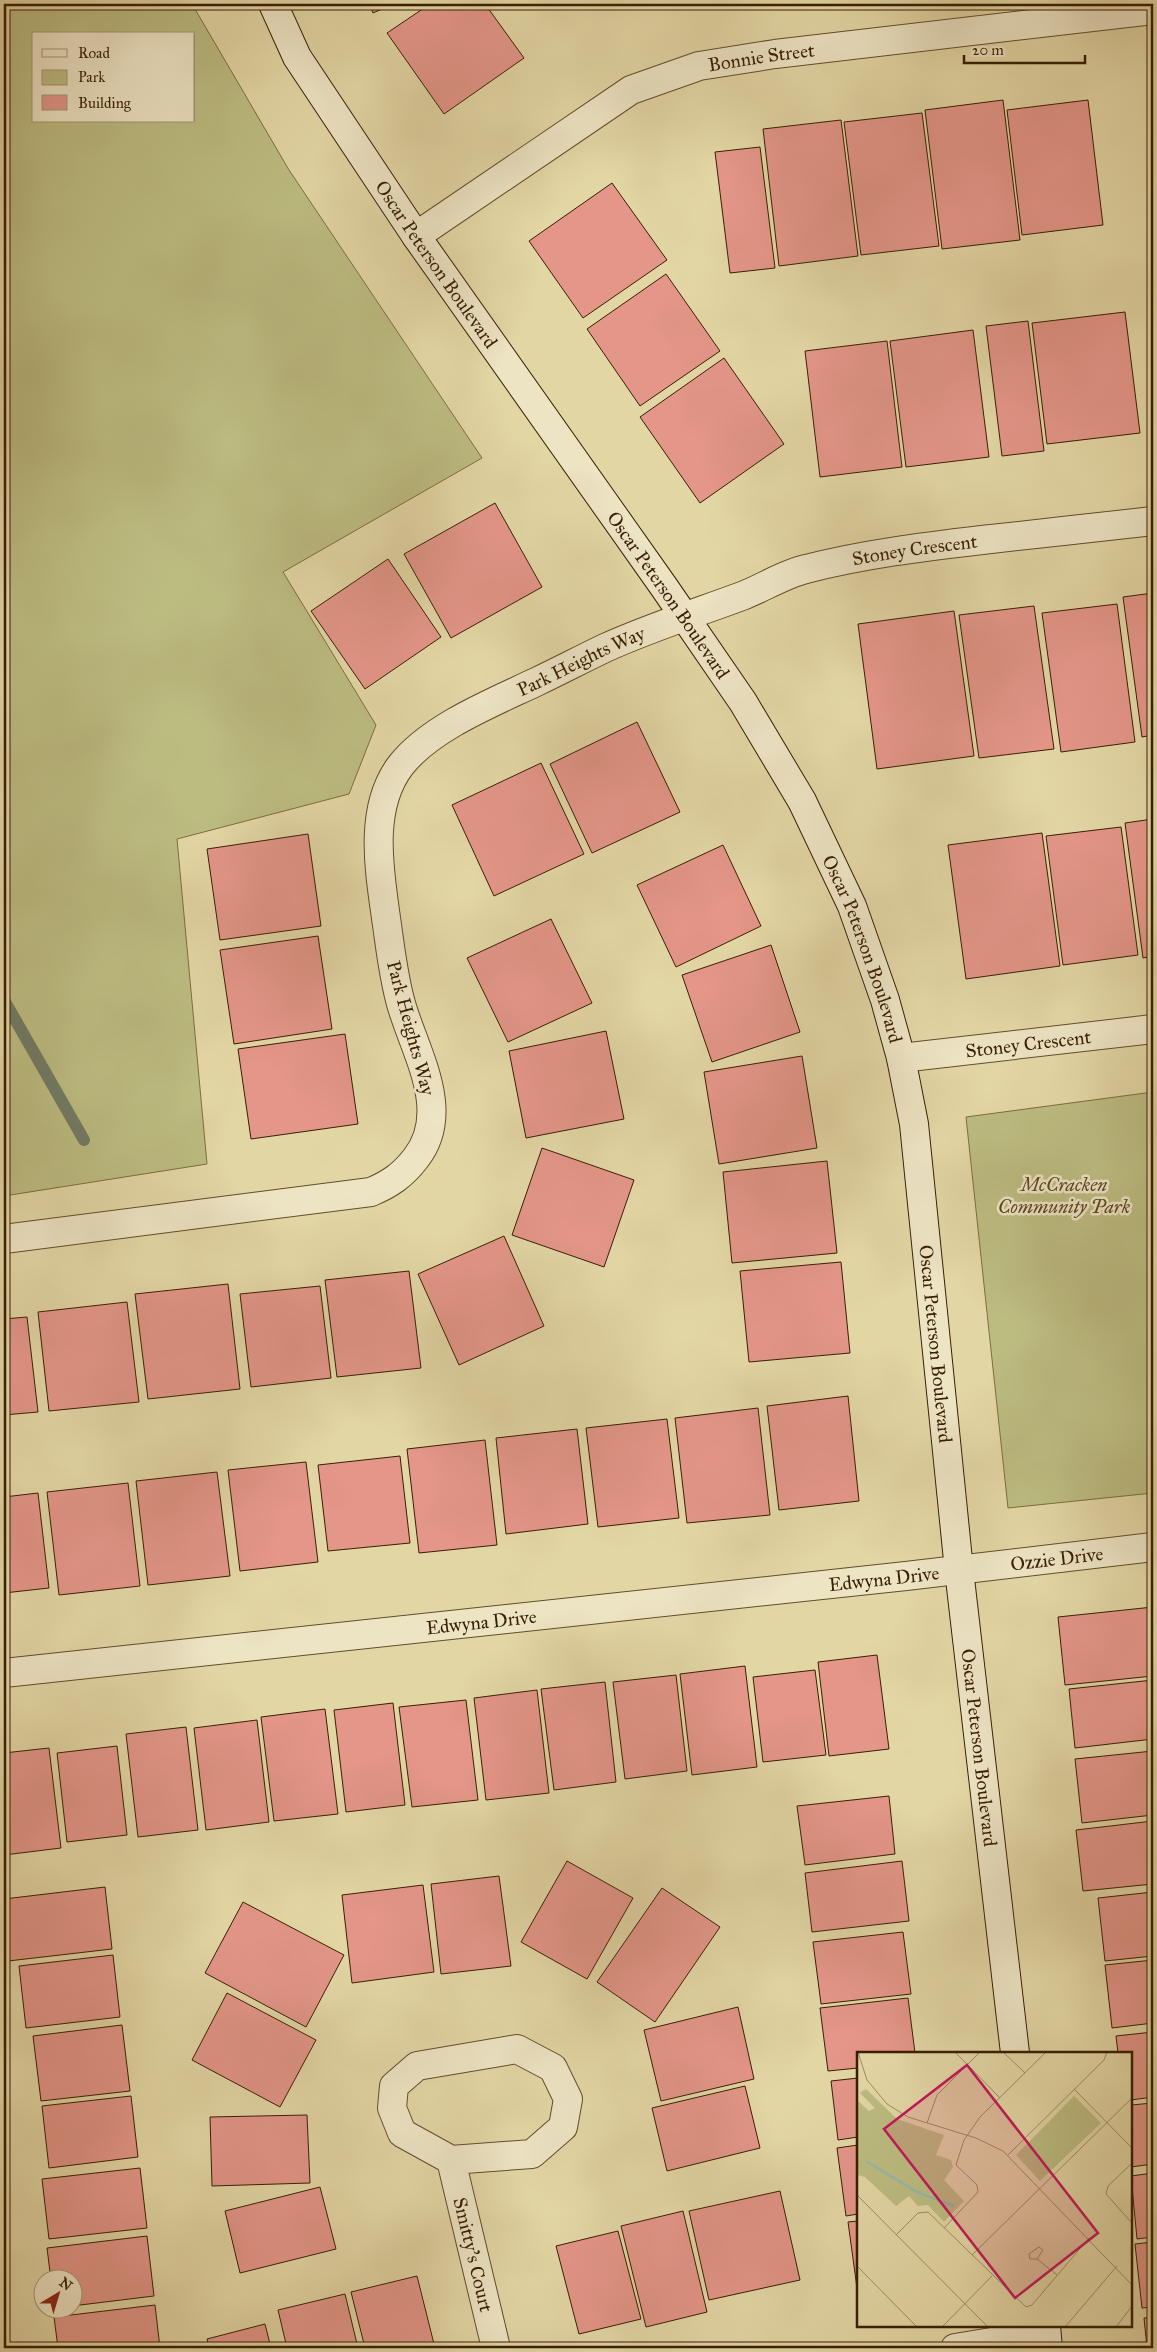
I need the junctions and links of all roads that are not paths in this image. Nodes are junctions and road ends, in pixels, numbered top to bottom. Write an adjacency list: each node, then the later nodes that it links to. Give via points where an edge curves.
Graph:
1 (273, 4): 3 (street, Oscar Peterson Boulevard, via 296,56)
2 (1153, 10): 3 (street, Bonnie Street, via 775,54 699,66 631,90)
3 (416, 236): 5 (street, Oscar Peterson Boulevard)
4 (1153, 520): 5 (street, Stoney Crescent, via 915,548 802,569 746,595)
5 (685, 616): 7 (street, Oscar Peterson Boulevard, via 743,702 802,801 852,906 885,1000); 8 (street, Park Heights Way, via 605,648 433,736 401,765 387,792 380,822 379,868 393,965 402,1006 425,1072 431,1115 421,1152 392,1183 371,1192)
6 (1153, 1029): 7 (street, Stoney Crescent)
7 (901, 1058): 10 (street, Oscar Peterson Boulevard, via 914,1124)
8 (4, 1239)
9 (1153, 1547): 10 (street, Ozzie Drive)
10 (959, 1570): 11 (street, Edwyna Drive); 12 (street, Oscar Peterson Boulevard)
11 (4, 1673)
12 (1015, 2052)
13 (451, 2160): 13 (street, via 532,2154 563,2127 568,2100 553,2068 517,2049 417,2066 394,2086 392,2108 402,2133); 15 (street, Smitty's Court)
14 (1047, 2336): 16 (street)
15 (496, 2348)
16 (955, 2348)

